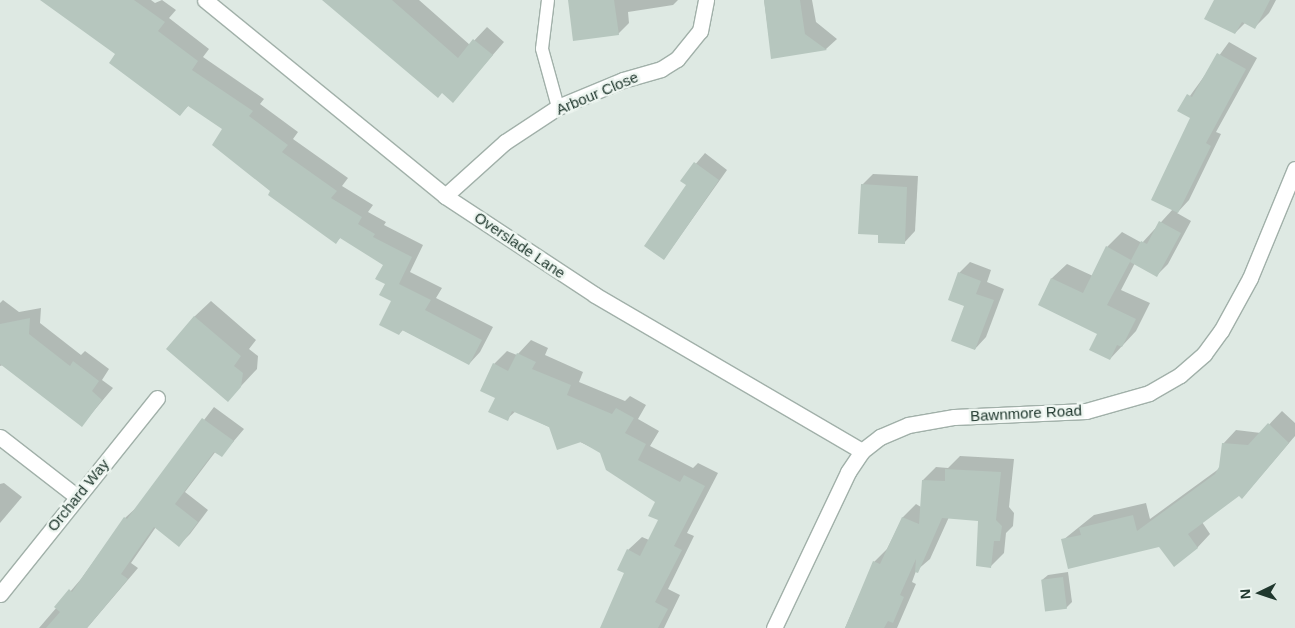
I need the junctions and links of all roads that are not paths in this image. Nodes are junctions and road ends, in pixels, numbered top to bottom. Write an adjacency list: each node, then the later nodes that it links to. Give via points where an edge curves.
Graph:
1 (205, 0): 6 (street, Overslade Lane)
2 (548, 0): 4 (lane, via 542,48)
3 (706, 0): 4 (street, Arbour Close, via 700,31 676,59 661,69 622,80)
4 (558, 107): 6 (street, Arbour Close, via 504,142)
5 (1295, 169): 7 (street, Bawnmore Road)
6 (446, 196): 10 (street, Overslade Lane, via 594,295)
7 (1288, 209): 10 (street, Bawnmore Road, via 1221,331 1204,354 1149,393 1086,411 954,417 908,425 880,437)
8 (157, 398): 11 (street, Orchard Way)
9 (0, 437): 11 (street)
10 (862, 451): 13 (street, Bawnmore Road, via 844,480)
11 (76, 496): 12 (street, Orchard Way)
12 (0, 594)
13 (774, 628)

